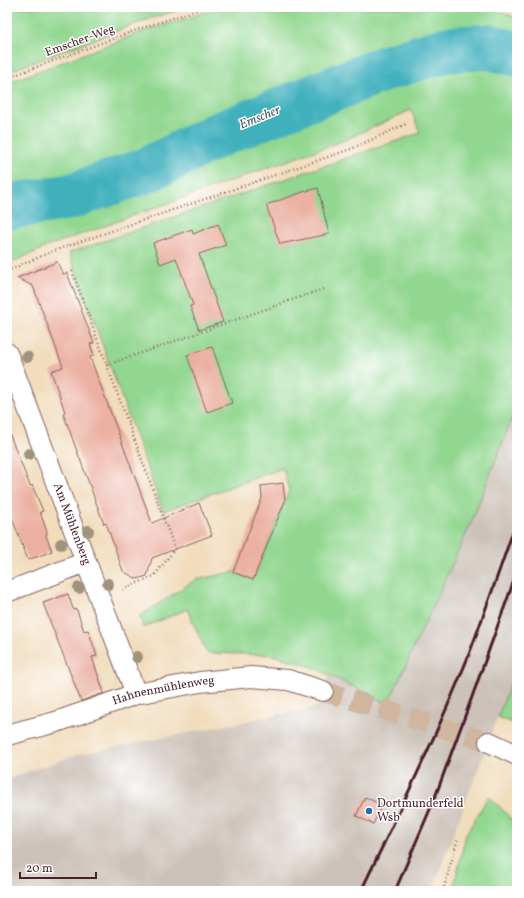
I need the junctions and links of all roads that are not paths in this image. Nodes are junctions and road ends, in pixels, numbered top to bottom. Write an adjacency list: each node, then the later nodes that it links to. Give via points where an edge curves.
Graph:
1 (7, 353): 2 (street, Am Mühlenberg)
2 (86, 562): 3 (street); 5 (street, Am Mühlenberg)
3 (7, 592)
4 (323, 691): 5 (street, Hahnenmühlenweg, via 288,680 251,677 200,682)
5 (136, 694): 6 (street, Hahnenmühlenweg, via 56,722)
6 (7, 735)
7 (489, 742): 8 (street)
8 (517, 755)

